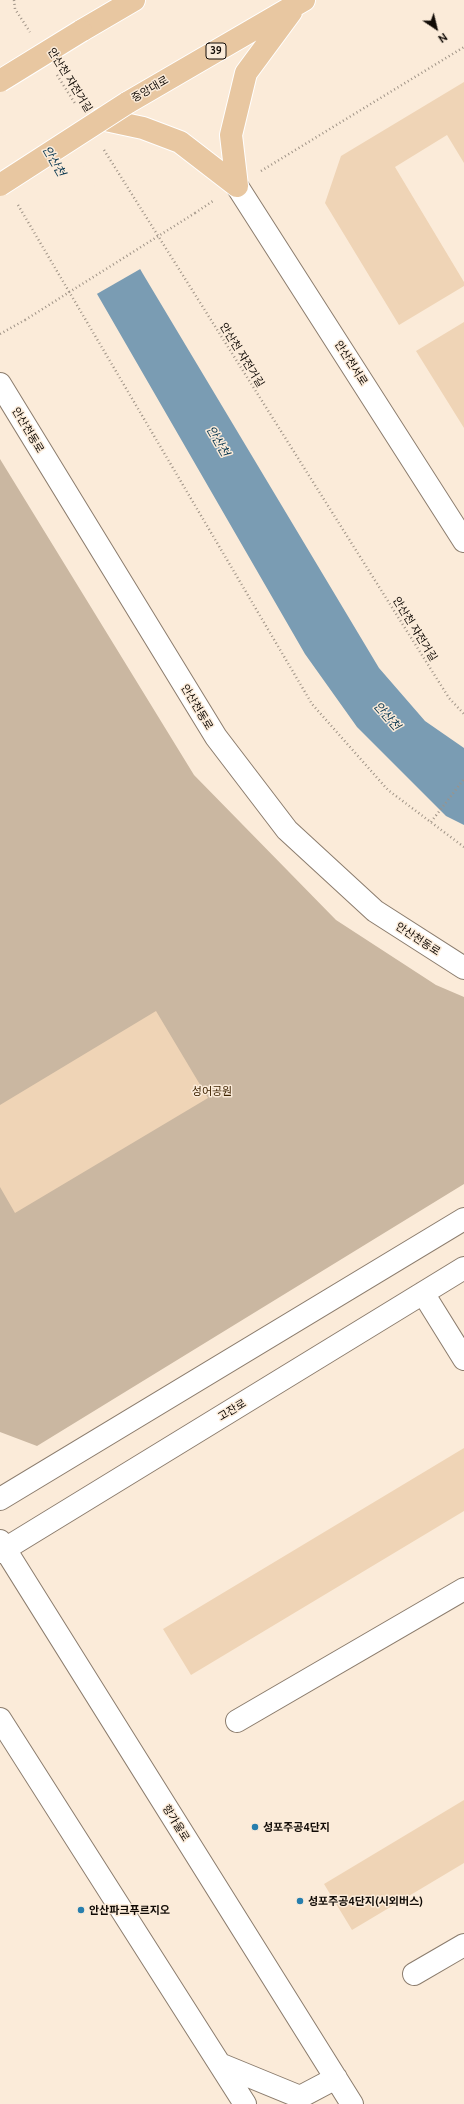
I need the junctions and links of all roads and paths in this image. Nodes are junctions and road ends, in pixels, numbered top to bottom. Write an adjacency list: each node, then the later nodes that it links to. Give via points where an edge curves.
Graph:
1 (14, 0): 4 (path, via 15,9)
2 (134, 0): 7 (main road, bridge)
3 (300, 2): 9 (main road, 중앙대로 / 39, bridge); 12 (main road, via 246,73 231,135)
4 (32, 36)
5 (464, 47): 12 (path)
6 (54, 70): 8 (path, 안산천 자전거길)
7 (0, 81)
8 (79, 110)
9 (101, 119): 11 (main road, 중앙대로 / 39, bridge); 12 (main road, via 143,128 180,142)
10 (100, 144): 17 (path, 안산천 자전거길, via 444,691)
11 (0, 185)
12 (237, 186): 14 (path, bridge); 16 (street, 안산천서로)
13 (16, 203): 19 (path, via 312,704 388,790)
14 (0, 334)
15 (0, 384): 21 (street, 안산천동로, via 216,737 288,830 374,910)
16 (464, 541)
17 (464, 714)
18 (464, 779): 19 (path)
19 (431, 822): 20 (path)
20 (464, 847)
21 (464, 968)
22 (464, 1219): 26 (street)
23 (464, 1268): 24 (street, 고잔로)
24 (423, 1293): 25 (street); 27 (street, 고잔로)
25 (464, 1359)
26 (0, 1499)
27 (2, 1547): 34 (street, 항가울로)
28 (464, 1589): 30 (street)
29 (0, 1719): 33 (street)
30 (237, 1721)
31 (464, 1945): 32 (street)
32 (414, 1974)
33 (222, 2065): 34 (street, via 300,2097); 35 (street)
34 (336, 2078): 36 (street, 항가울로)
35 (245, 2104)
36 (352, 2104)

